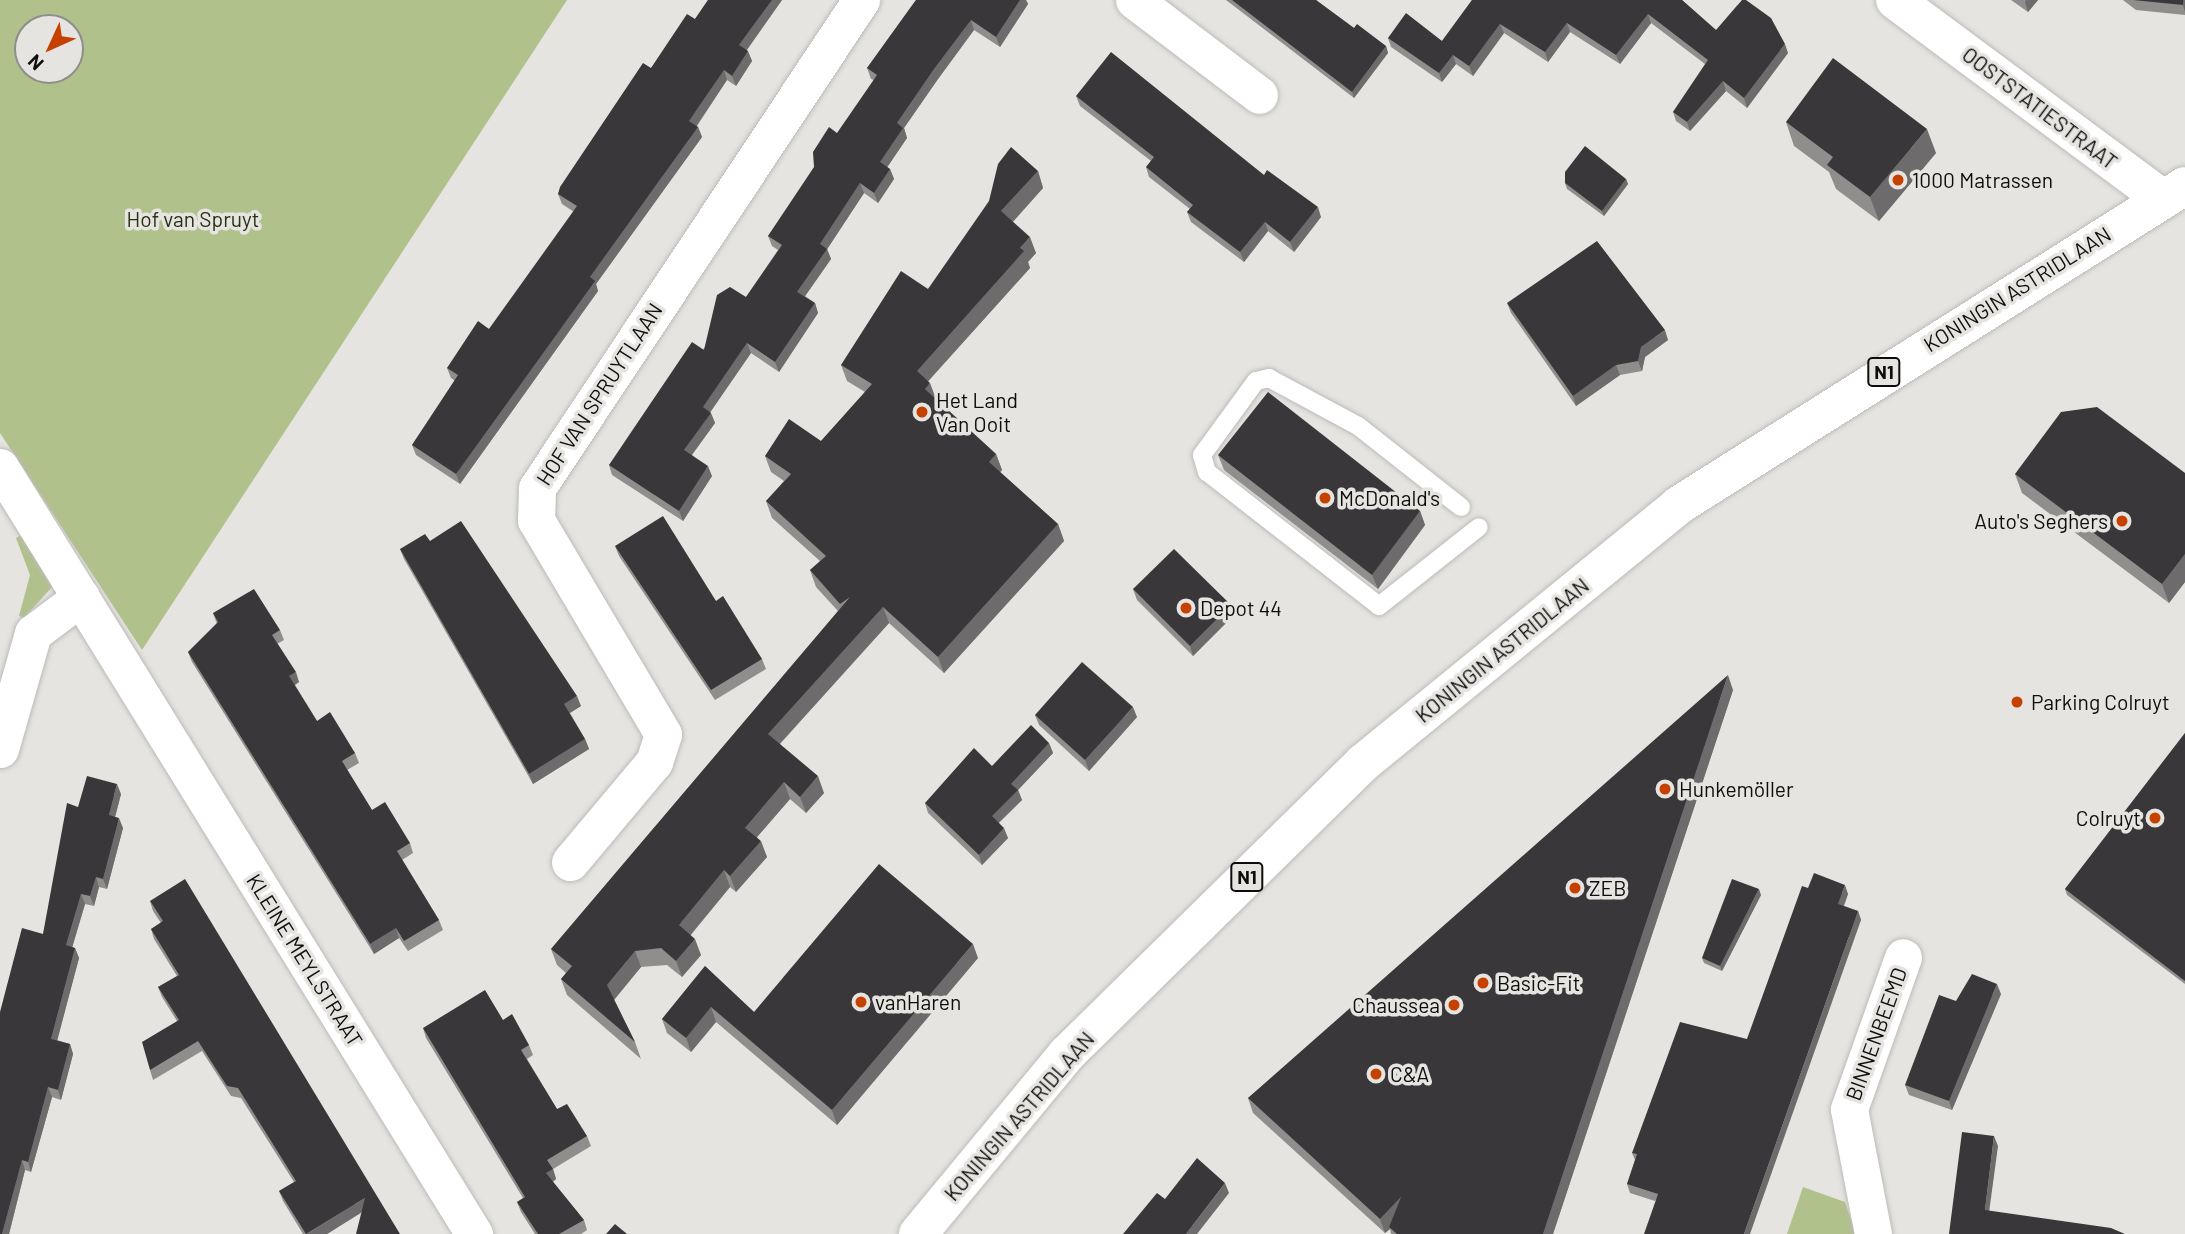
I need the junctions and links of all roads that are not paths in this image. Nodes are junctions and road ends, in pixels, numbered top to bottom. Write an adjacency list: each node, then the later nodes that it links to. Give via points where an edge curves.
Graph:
1 (861, 0): 11 (street, HOF VAN SPRUYTLAAN, via 537,488 536,520 663,734 654,762)
2 (1134, 0): 4 (street)
3 (1895, 0): 5 (main road, OOSTSTATIESTRAAT)
4 (1259, 95)
5 (2178, 200): 14 (main road, KONINGIN ASTRIDLAAN / N1, via 1679,505 1363,763 1067,1054)
6 (0, 467): 9 (street)
7 (1461, 507): 8 (lane, via 1359,426 1269,378 1256,382 1202,456 1207,472 1379,606)
8 (1479, 527)
9 (80, 597): 10 (street, via 33,633); 13 (street, KLEINE MEYLSTRAAT)
10 (0, 750)
11 (570, 862)
12 (1903, 957): 15 (street, BINNENBEEMD, via 1849,1109)
13 (474, 1234)
14 (918, 1234)
15 (1873, 1234)

